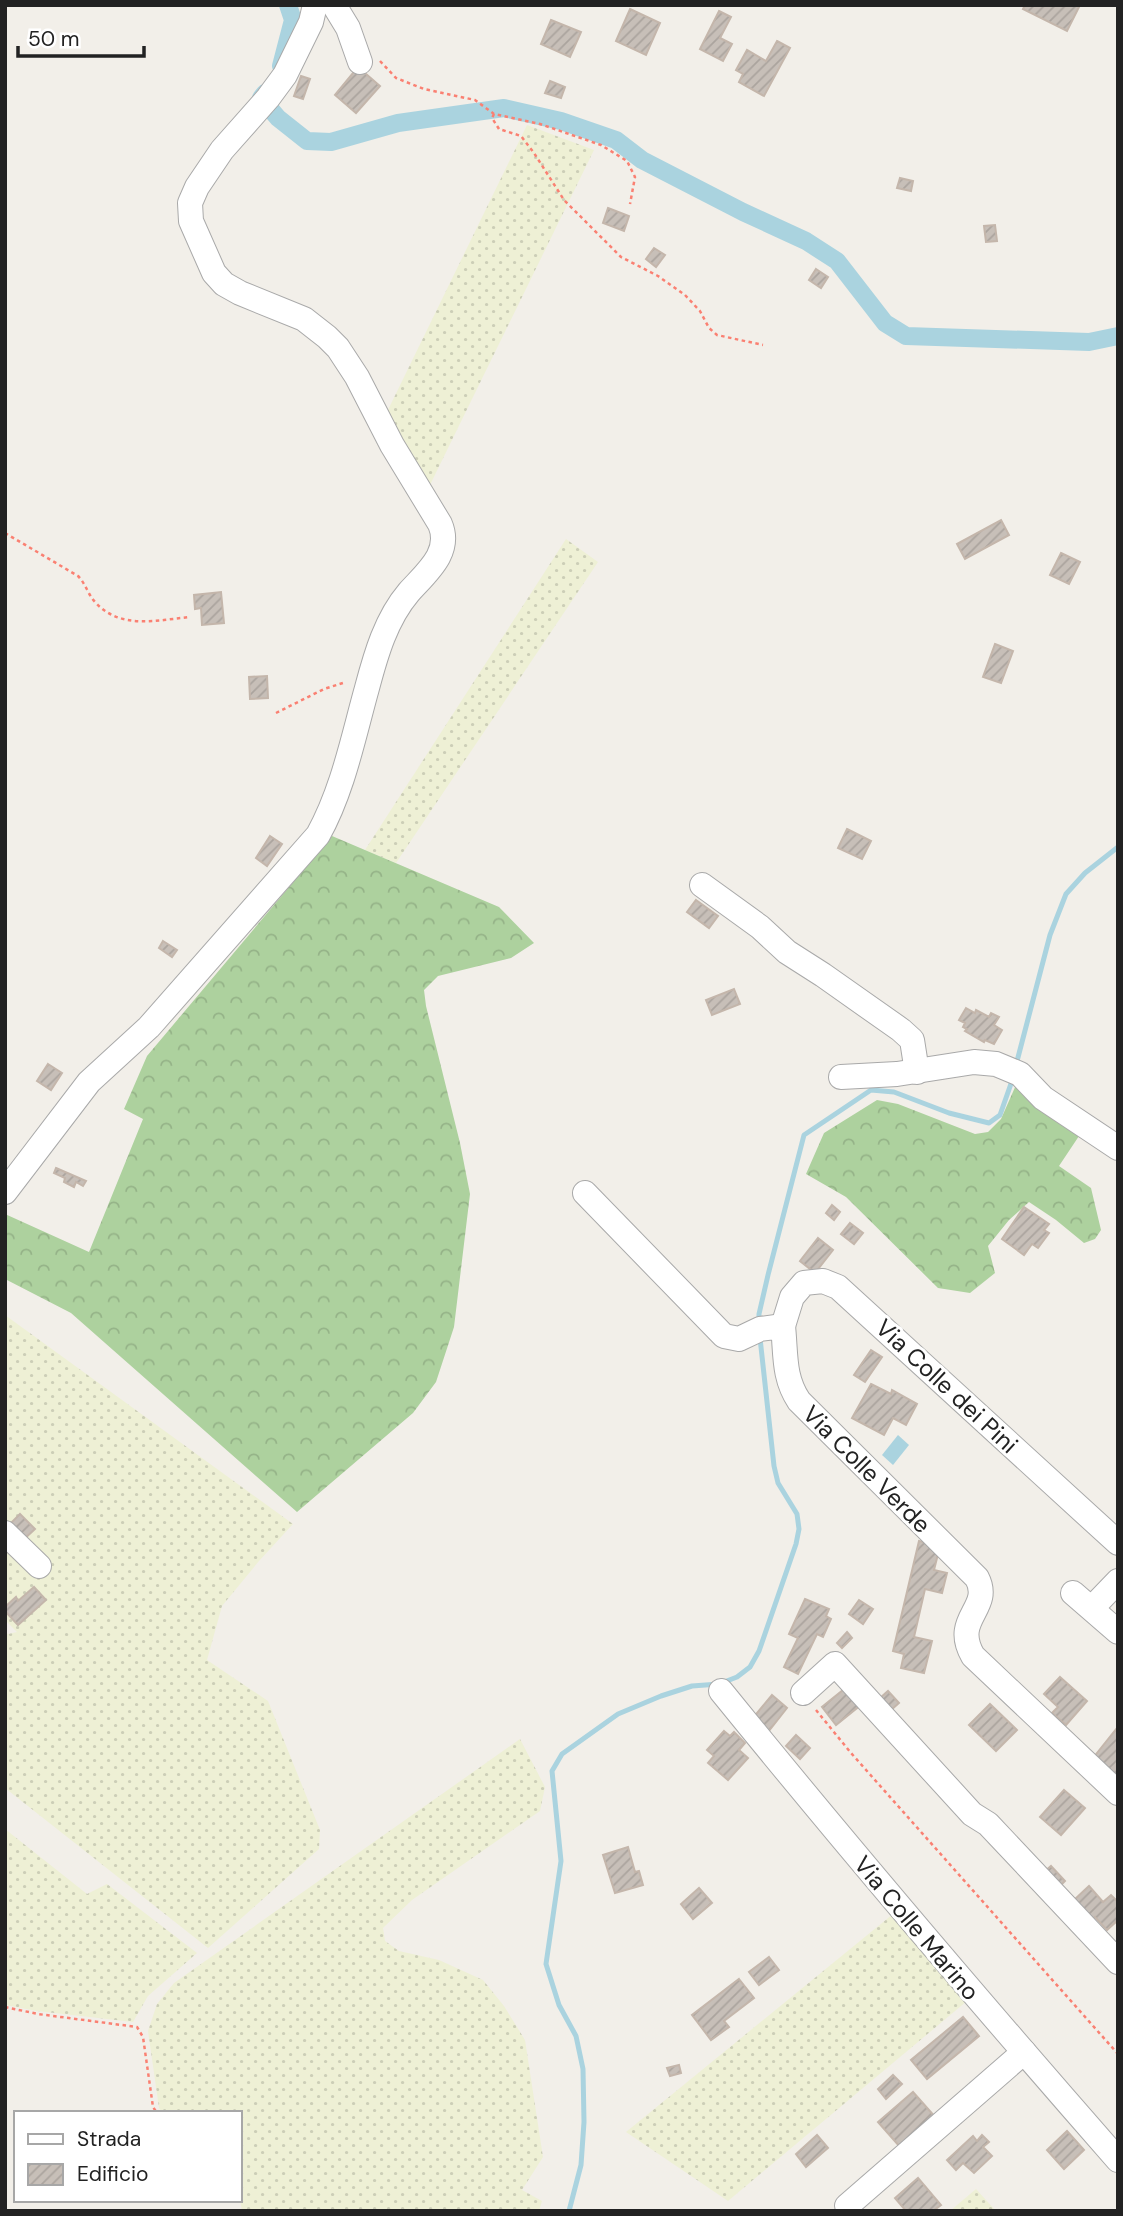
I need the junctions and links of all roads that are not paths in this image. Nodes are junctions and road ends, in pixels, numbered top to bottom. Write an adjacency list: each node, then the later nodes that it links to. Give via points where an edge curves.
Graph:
1 (329, 7): 2 (street); 7 (street, via 311,22 285,75 214,160 194,192 190,209 194,230 221,281 304,319 338,348 442,528 444,542 440,555 392,614 337,793 318,835 149,1027 89,1082)
2 (367, 59)
3 (702, 885): 4 (street, via 787,952 901,1030 912,1040)
4 (917, 1072): 5 (street); 6 (street, via 974,1062 1013,1070 1050,1103)
5 (841, 1077)
6 (1118, 1148)
7 (5, 1192)
8 (585, 1193): 9 (street, via 720,1334 735,1340)
9 (768, 1328): 11 (street, Via Colle dei Pini, via 804,1283 823,1281 838,1287); 17 (street, Via Colle Verde, via 799,1401 976,1578 980,1598 965,1636 973,1656)
10 (5, 1533): 12 (street)
11 (1118, 1543)
12 (39, 1566)
13 (1118, 1581): 14 (street, via 1082,1601)
14 (1118, 1632)
15 (721, 1691): 19 (street, Via Colle Marino)
16 (803, 1693): 18 (street, via 835,1664 972,1814 988,1824)
17 (1118, 1793)
18 (1118, 1962)
19 (1024, 2052): 20 (street, Via Colle Marino); 21 (street)
20 (1118, 2160)
21 (847, 2206)

